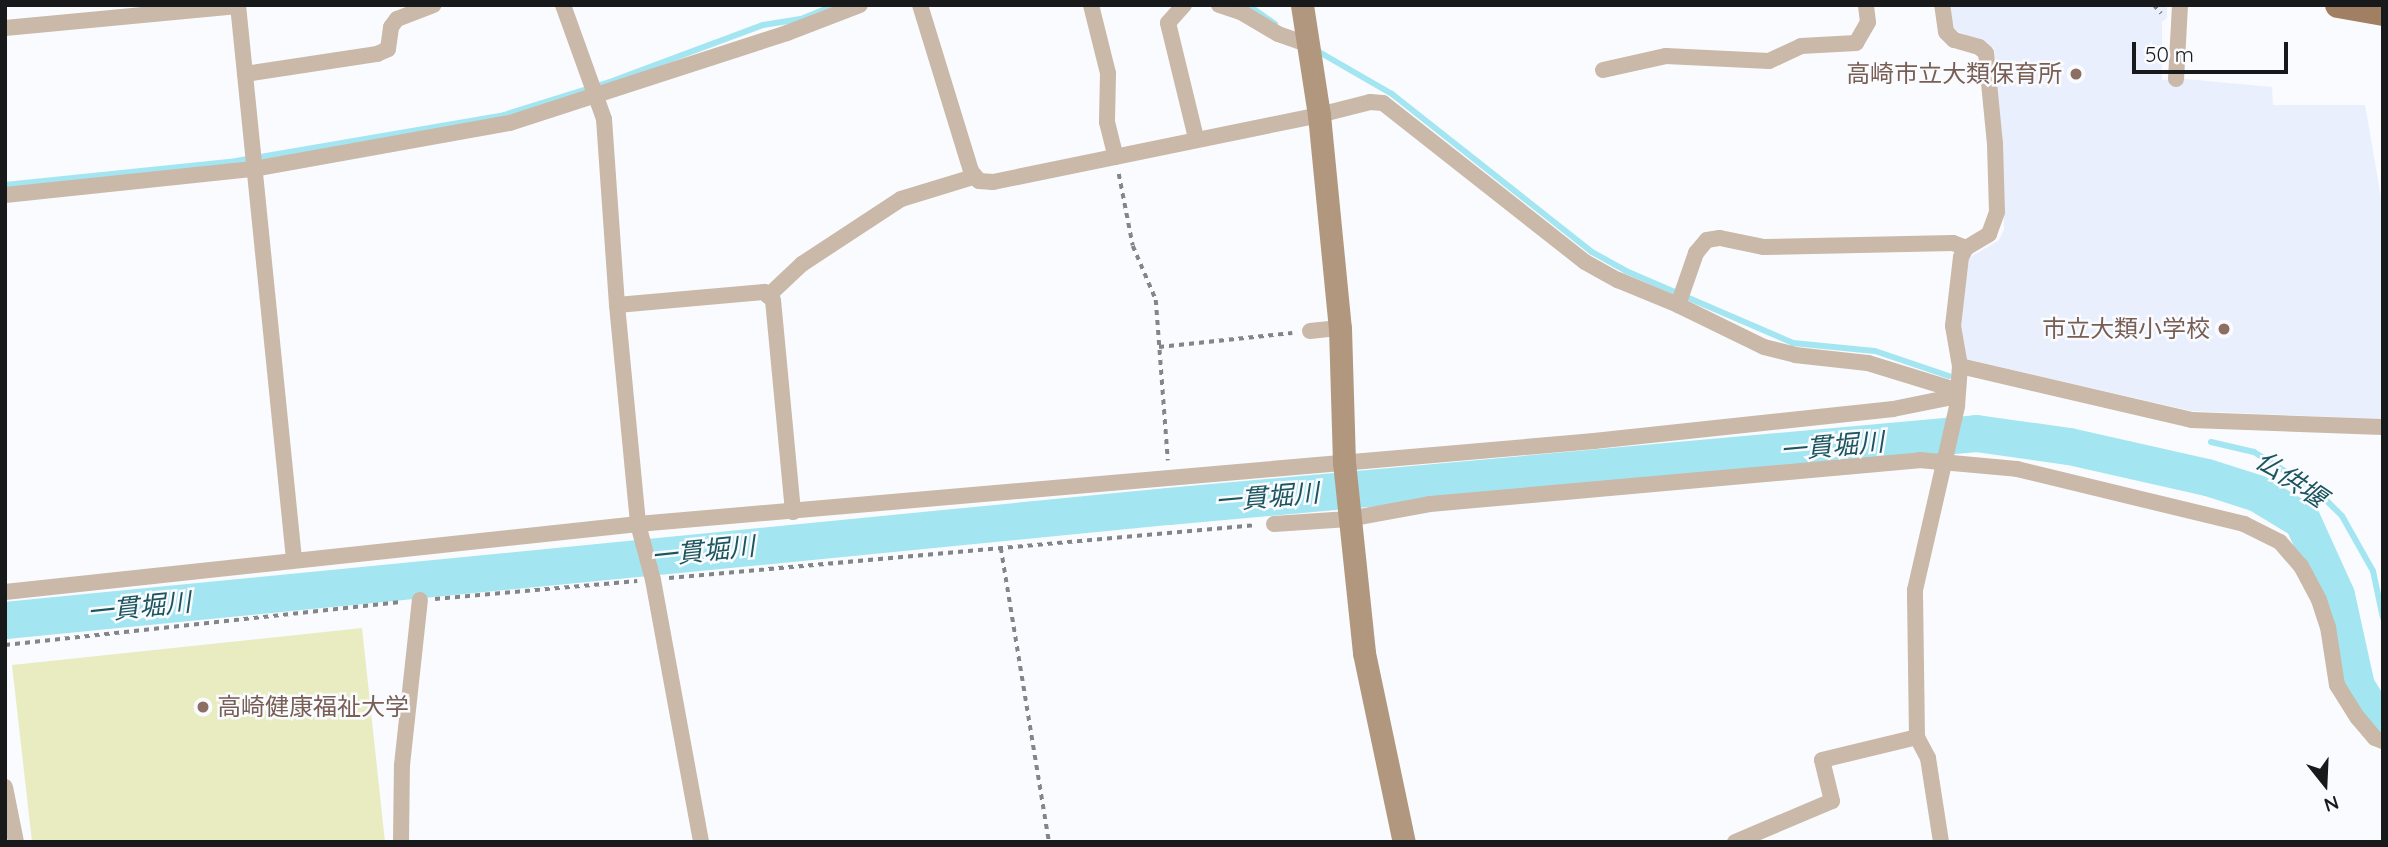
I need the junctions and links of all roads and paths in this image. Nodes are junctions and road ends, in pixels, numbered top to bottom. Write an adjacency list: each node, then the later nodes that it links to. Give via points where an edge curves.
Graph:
1 (433, 5): 18 (street, via 397,19 388,49 377,54)
2 (562, 5): 20 (street)
3 (860, 5): 20 (street)
4 (920, 5): 25 (street)
5 (1091, 5): 23 (street, via 1108,74 1107,122)
6 (1184, 5): 22 (street, via 1168,23)
7 (1219, 5): 16 (street)
8 (1301, 5): 16 (street)
9 (1866, 5): 17 (street, via 1868,22 1856,43 1801,46 1769,61 1666,56)
10 (1942, 5): 27 (street, via 1946,32 1986,53 1991,88 1997,212 1989,234)
11 (2180, 5): 19 (street)
12 (2337, 5): 14 (main road)
13 (238, 6): 15 (street); 18 (street)
14 (2383, 13)
15 (5, 29)
16 (1307, 44): 21 (street)
17 (1603, 70)
18 (245, 74): 24 (street)
19 (2176, 79)
20 (594, 98): 24 (street, via 465,133); 30 (street, via 604,119)
21 (1318, 115): 22 (street); 29 (street, via 1383,103 1585,262); 31 (street)
22 (1196, 138): 23 (street)
23 (1116, 157): 25 (street, via 986,183); 33 (path, via 1133,246 1156,300)
24 (254, 169): 26 (street); 45 (street)
25 (973, 177): 28 (street, via 901,199 802,264)
26 (5, 195)
27 (1966, 248): 29 (street, via 1953,243 1764,247 1720,238 1707,240 1696,253); 34 (street, via 1953,326)
28 (768, 296): 30 (street, via 764,292); 40 (street, via 773,300)
29 (1678, 304): 35 (street, via 1764,347 1868,363)
30 (617, 305): 43 (street)
31 (1339, 328): 32 (street); 38 (street)
32 (1310, 331): 33 (path)
33 (1159, 346): 39 (path)
34 (1960, 366): 35 (street); 36 (street, via 2192,420)
35 (1957, 397): 37 (street); 38 (street, via 1879,410)
36 (2383, 427)
37 (1945, 457): 41 (street, via 1430,504); 48 (street, via 1915,590); 49 (street, via 2017,469 2244,524 2280,542 2301,566 2319,600 2337,685 2358,718)
38 (1344, 465): 39 (street); 41 (street)
39 (1169, 477): 40 (street)
40 (793, 512): 43 (street)
41 (1349, 516): 42 (street); 55 (street, via 1364,653)
42 (1274, 524)
43 (640, 528): 45 (street); 53 (street)
44 (1000, 548): 54 (path)
45 (294, 559): 46 (street)
46 (5, 592)
47 (420, 600): 52 (street, via 402,765)
48 (1917, 737): 56 (street, via 1822,760 1832,801); 57 (street, via 1928,758)
49 (2383, 741)
50 (5, 788): 51 (street)
51 (16, 842)
52 (401, 842)
53 (701, 842)
54 (1049, 842)
55 (1404, 842)
56 (1735, 842)
57 (1941, 842)

